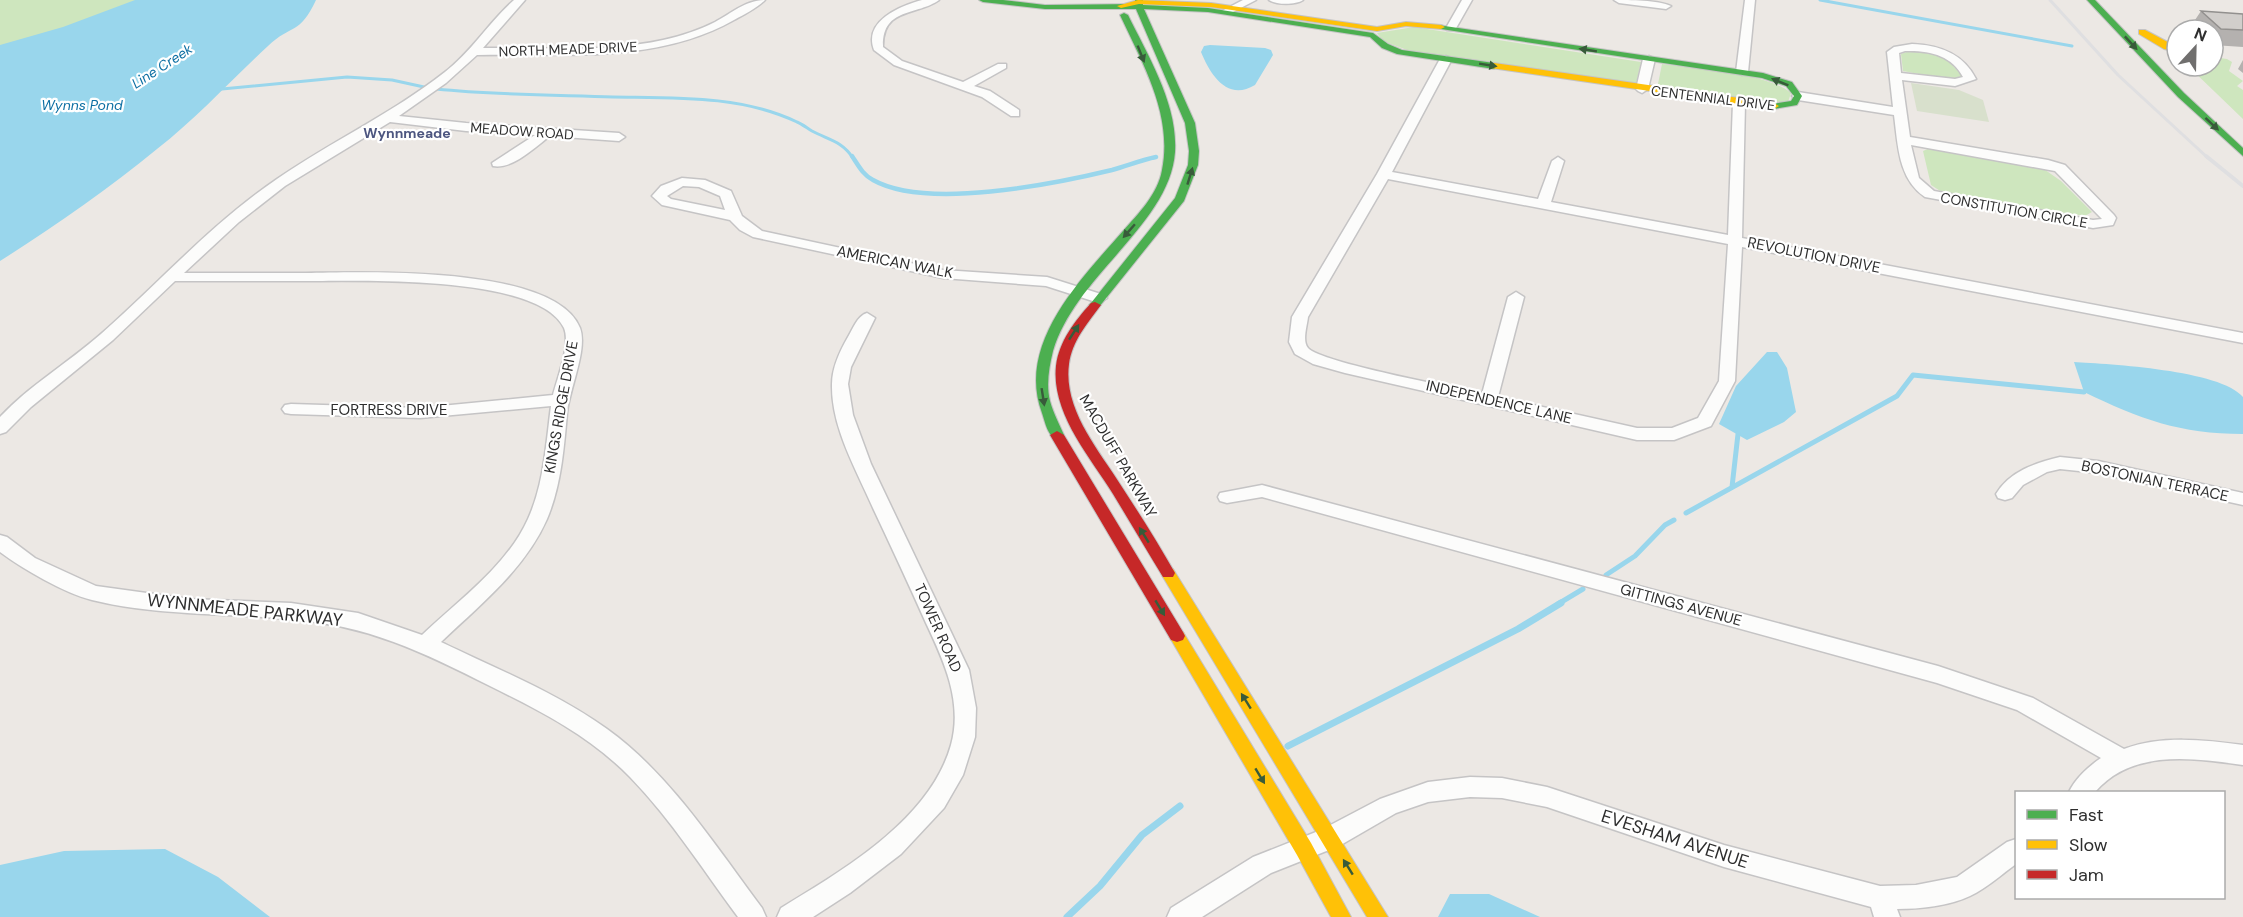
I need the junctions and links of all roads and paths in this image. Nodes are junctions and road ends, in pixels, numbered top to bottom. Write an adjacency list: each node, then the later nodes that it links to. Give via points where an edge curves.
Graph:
1 (520, 0): 21 (street, via 497,21)
2 (760, 0): 21 (street, NORTH MEADE DRIVE, via 708,30 652,45 627,49)
3 (934, 0): 28 (street, via 888,18 880,29 878,48 898,63)
4 (983, 0): 13 (street, CENTENNIAL DRIVE, via 1045,7)
5 (1251, 0): 16 (street)
6 (1274, 0): 7 (street)
7 (1298, 0)
8 (1467, 0): 18 (street)
9 (1619, 0): 15 (street)
10 (1750, 0): 26 (street)
11 (2091, 0): 38 (street, one-way to 38, via 2181,95)
12 (2110, 0): 17 (street)
13 (1121, 3): 14 (street, CENTENNIAL DRIVE); 46 (street, one-way to 46, via 1167,118 1171,160 1156,199)
14 (1139, 4): 16 (street, CENTENNIAL DRIVE); 48 (street, MACDUFF PARKWAY, one-way to 14, via 1180,199 1194,161 1192,126)
15 (1666, 6)
16 (1228, 10): 19 (street, CENTENNIAL DRIVE)
17 (2135, 26): 20 (street); 22 (street)
18 (1451, 28): 19 (street, CENTENNIAL DRIVE, via 1406,24); 24 (street, CENTENNIAL DRIVE, one-way to 18)
19 (1375, 32): 23 (street, CENTENNIAL DRIVE, via 1378,42 1395,50)
20 (2165, 46)
21 (474, 52): 34 (street)
22 (2165, 53)
23 (1446, 59): 29 (street, CENTENNIAL DRIVE, one-way to 29); 41 (street, INDEPENDENCE LANE)
24 (1649, 59): 26 (street, CENTENNIAL DRIVE); 29 (street)
25 (1002, 66): 28 (street)
26 (1742, 72): 30 (street, CENTENNIAL DRIVE, one-way to 26, via 1789,84)
27 (1895, 75): 27 (street, CONSTITUTION CIRCLE, via 1893,52 1910,48 1947,54 1961,64 1970,79 1955,83); 32 (street, CONSTITUTION CIRCLE)
28 (966, 86): 33 (street)
29 (1642, 89): 31 (street, CENTENNIAL DRIVE)
30 (1798, 96): 31 (street, CENTENNIAL DRIVE, via 1794,103 1768,108); 32 (street)
31 (1738, 104): 44 (street, INDEPENDENCE LANE)
32 (1899, 112): 37 (street, CONSTITUTION CIRCLE)
33 (1015, 113)
34 (389, 118): 35 (street, MEADOW ROAD); 45 (street, via 281,182)
35 (546, 133): 36 (street, MEADOW ROAD); 40 (street)
36 (619, 137)
37 (1904, 140): 37 (street, CONSTITUTION CIRCLE, via 1912,180 1930,194 2093,224 2108,222 2109,218 2060,168)
38 (2243, 153)
39 (1558, 161): 42 (street)
40 (498, 163)
41 (1384, 174): 42 (street, REVOLUTION DRIVE); 51 (street, INDEPENDENCE LANE, via 1300,316 1297,344 1318,360)
42 (1543, 204): 44 (street, REVOLUTION DRIVE)
43 (734, 216): 46 (street, AMERICAN WALK, via 745,229 758,234 917,269 1026,279)
44 (1735, 240): 50 (street, REVOLUTION DRIVE); 51 (street, INDEPENDENCE LANE, via 1726,381 1705,423 1674,434 1637,434)
45 (168, 277): 52 (street, KINGS RIDGE DRIVE, via 412,278 481,285 533,296 557,310 572,326 574,338); 54 (street, via 107,338 36,393)
46 (1077, 291): 48 (street, AMERICAN WALK); 64 (street, one-way to 64, via 1057,319 1047,342 1042,375 1046,412)
47 (1516, 297): 51 (street)
48 (1100, 298): 63 (street, MACDUFF PARKWAY, one-way to 48, via 1068,407 1061,384 1068,342)
49 (867, 318): 68 (street, TOWER ROAD, via 843,361 842,406 873,487 958,670 964,696 963,745 954,769 916,824 867,865)
50 (2243, 338)
51 (1489, 399)
52 (559, 400): 53 (street, FORTRESS DRIVE, via 420,413); 59 (street, KINGS RIDGE DRIVE, via 545,498 525,542)
53 (291, 409)
54 (0, 428)
55 (2005, 494): 57 (street, BOSTONIAN TERRACE, via 2017,480 2060,463 2098,467)
56 (1227, 497): 61 (street, GITTINGS AVENUE, via 1262,491 1938,675 2025,704)
57 (2243, 499)
58 (0, 542): 59 (street, WYNNMEADE PARKWAY, via 28,563 93,593 190,607 291,611 358,621)
59 (426, 644): 67 (street, WYNNMEADE PARKWAY, via 548,704 600,736 656,788)
60 (2243, 755): 61 (street, via 2200,749 2164,750)
61 (2122, 759): 62 (street, via 2103,769)
62 (2081, 791)
63 (1330, 838): 64 (street, EVESHAM AVENUE); 66 (street, EVESHAM AVENUE, via 1388,806 1428,792 1502,788 1547,797); 71 (street, MACDUFF PARKWAY, one-way to 63)
64 (1304, 849): 69 (street, EVESHAM AVENUE, via 1262,865); 70 (street)
65 (2015, 851): 66 (street, EVESHAM AVENUE, via 1963,887)
66 (1883, 907)
67 (753, 917)
68 (790, 917)
69 (1180, 917)
70 (1341, 917)
71 (1378, 917)

